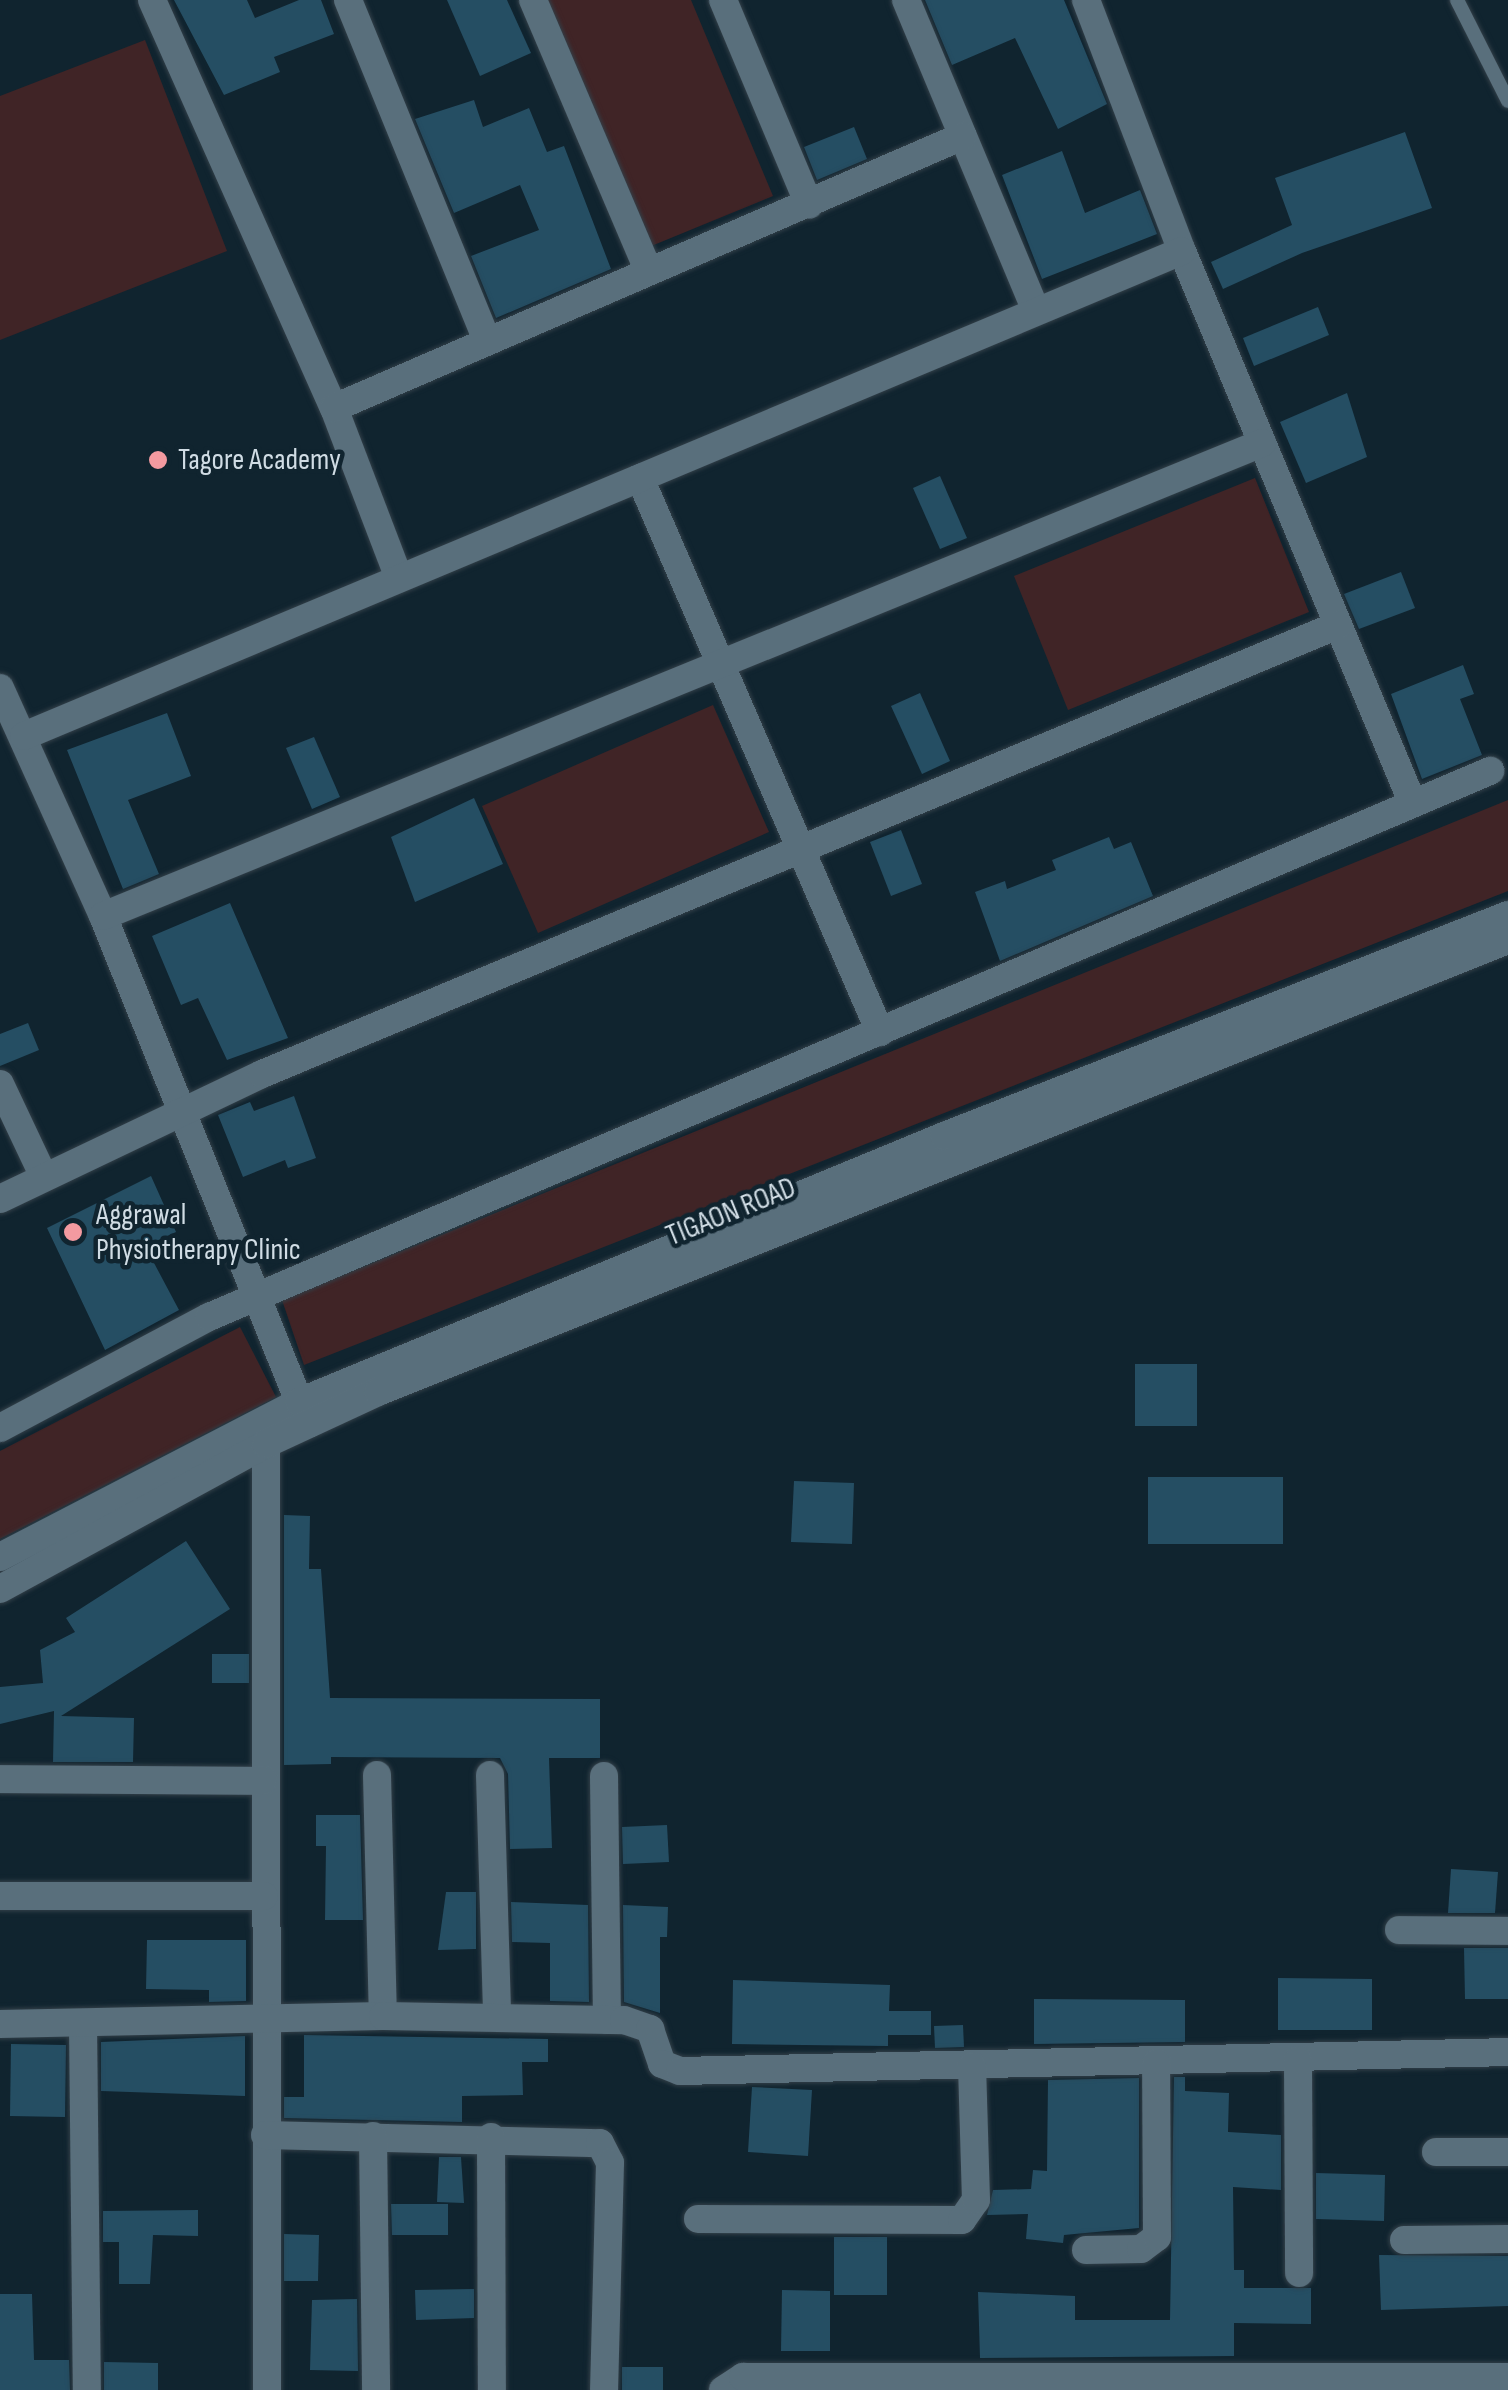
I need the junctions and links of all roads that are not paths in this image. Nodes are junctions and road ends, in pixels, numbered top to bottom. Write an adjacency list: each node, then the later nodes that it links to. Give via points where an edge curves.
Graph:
1 (152, 0): 15 (street)
2 (348, 0): 14 (street)
3 (533, 0): 12 (street)
4 (723, 0): 10 (street)
5 (906, 0): 9 (street)
6 (1086, 0): 11 (street)
7 (1457, 0): 8 (lane)
8 (1508, 101)
9 (963, 136): 10 (street); 13 (street)
10 (810, 205): 12 (street)
11 (1182, 251): 13 (street); 16 (street)
12 (648, 270): 14 (street)
13 (1036, 308): 17 (street)
14 (488, 341): 15 (street)
15 (334, 408): 18 (street)
16 (1262, 443): 19 (street); 20 (street)
17 (640, 478): 18 (street); 20 (street)
18 (399, 578): 22 (street)
19 (1338, 625): 24 (street); 25 (street)
20 (722, 668): 25 (street); 27 (street)
21 (0, 688): 22 (street)
22 (24, 736): 27 (street)
23 (1490, 771): 24 (street)
24 (1413, 804): 29 (street)
25 (801, 850): 29 (street); 31 (street)
26 (1508, 915): 35 (street, via 926,1144)
27 (103, 916): 31 (street)
28 (1508, 940): 35 (street, TIGAON ROAD)
29 (880, 1032): 34 (street)
30 (0, 1084): 32 (street)
31 (178, 1110): 32 (street); 34 (street)
32 (44, 1178): 33 (street)
33 (0, 1199)
34 (258, 1297): 35 (street); 36 (street)
35 (304, 1413): 37 (street, TIGAON ROAD); 38 (street)
36 (0, 1428)
37 (266, 1444): 39 (street, TIGAON ROAD); 44 (street)
38 (0, 1558)
39 (0, 1589)
40 (378, 1774): 49 (street)
41 (490, 1774): 50 (street)
42 (604, 1776): 51 (street)
43 (0, 1778): 44 (street)
44 (263, 1781): 46 (street)
45 (0, 1896): 46 (street)
46 (264, 1896): 52 (street)
47 (1399, 1930): 48 (street)
48 (1508, 1932)
49 (382, 2016): 50 (street); 52 (street)
50 (496, 2016): 51 (street)
51 (607, 2020): 58 (street, via 645,2024 662,2064 680,2071)
52 (264, 2021): 53 (street); 59 (street)
53 (83, 2023): 54 (street); 75 (street)
54 (0, 2024)
55 (1508, 2052): 56 (street)
56 (1298, 2060): 57 (street); 68 (street)
57 (1156, 2063): 58 (street); 67 (street, via 1157,2236 1141,2249)
58 (972, 2066): 64 (street, via 976,2200 962,2220)
59 (265, 2135): 60 (street); 76 (street)
60 (373, 2136): 61 (street); 77 (street)
61 (491, 2138): 78 (street); 79 (street, via 593,2140 607,2153)
62 (1436, 2152): 63 (street)
63 (1508, 2152)
64 (698, 2219)
65 (1508, 2239): 66 (street)
66 (1404, 2240)
67 (1086, 2250)
68 (1299, 2272)
69 (1508, 2377): 71 (street)
70 (846, 2384): 72 (street); 80 (street, via 743,2377)
71 (1321, 2384): 74 (street)
72 (969, 2385): 73 (street)
73 (1071, 2385): 74 (street)
74 (1198, 2385)
75 (87, 2390)
76 (267, 2390)
77 (376, 2390)
78 (492, 2390)
79 (604, 2390)
80 (724, 2390)

